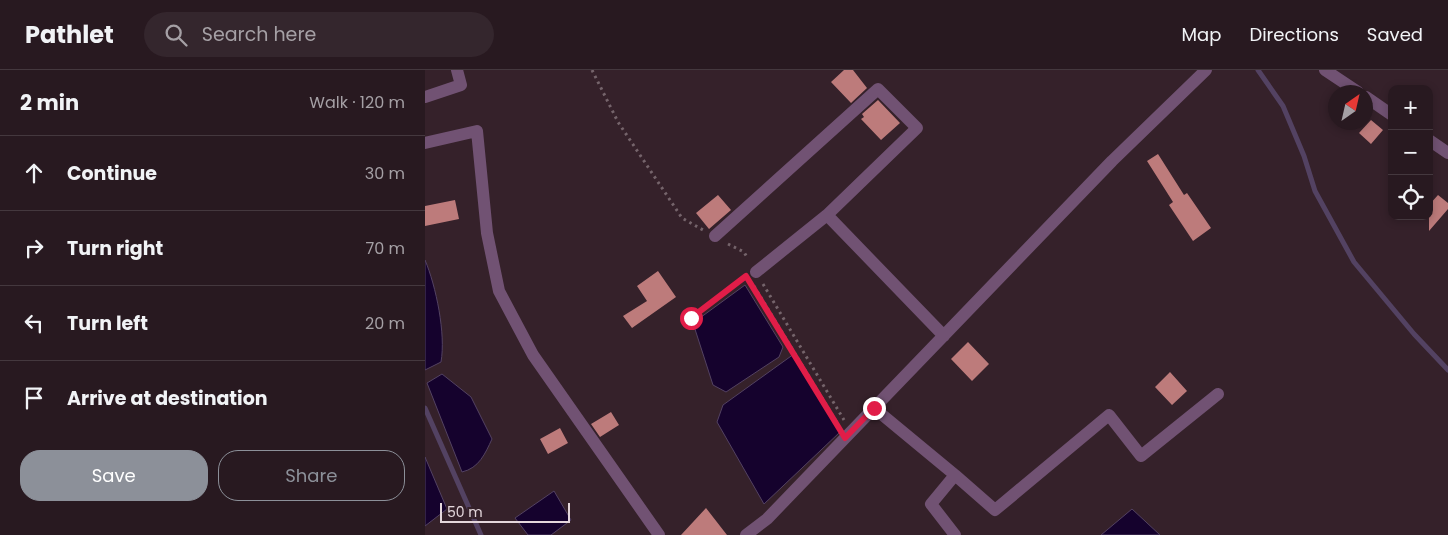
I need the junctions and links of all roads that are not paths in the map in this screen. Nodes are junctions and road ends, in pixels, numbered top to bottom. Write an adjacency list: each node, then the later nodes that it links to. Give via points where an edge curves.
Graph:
1 (457, 70): 5 (street, via 461,84)
2 (1206, 70): 14 (street)
3 (1325, 70): 4 (street)
4 (1348, 85)
5 (425, 98)
6 (1373, 102): 7 (street)
7 (1388, 112)
8 (425, 143): 19 (street, via 477,131 487,233 499,291 533,355)
9 (1433, 143): 10 (street)
10 (1448, 153)
11 (827, 215): 12 (street, via 917,128 879,88); 13 (street); 14 (street)
12 (715, 236)
13 (756, 272)
14 (944, 336): 16 (street)
15 (1218, 394): 17 (street, via 1141,456 1109,415 995,510)
16 (874, 408): 17 (street); 18 (street)
17 (955, 475): 21 (street, via 931,504)
18 (760, 531): 20 (street)
19 (659, 535)
20 (746, 535)
21 (955, 535)

